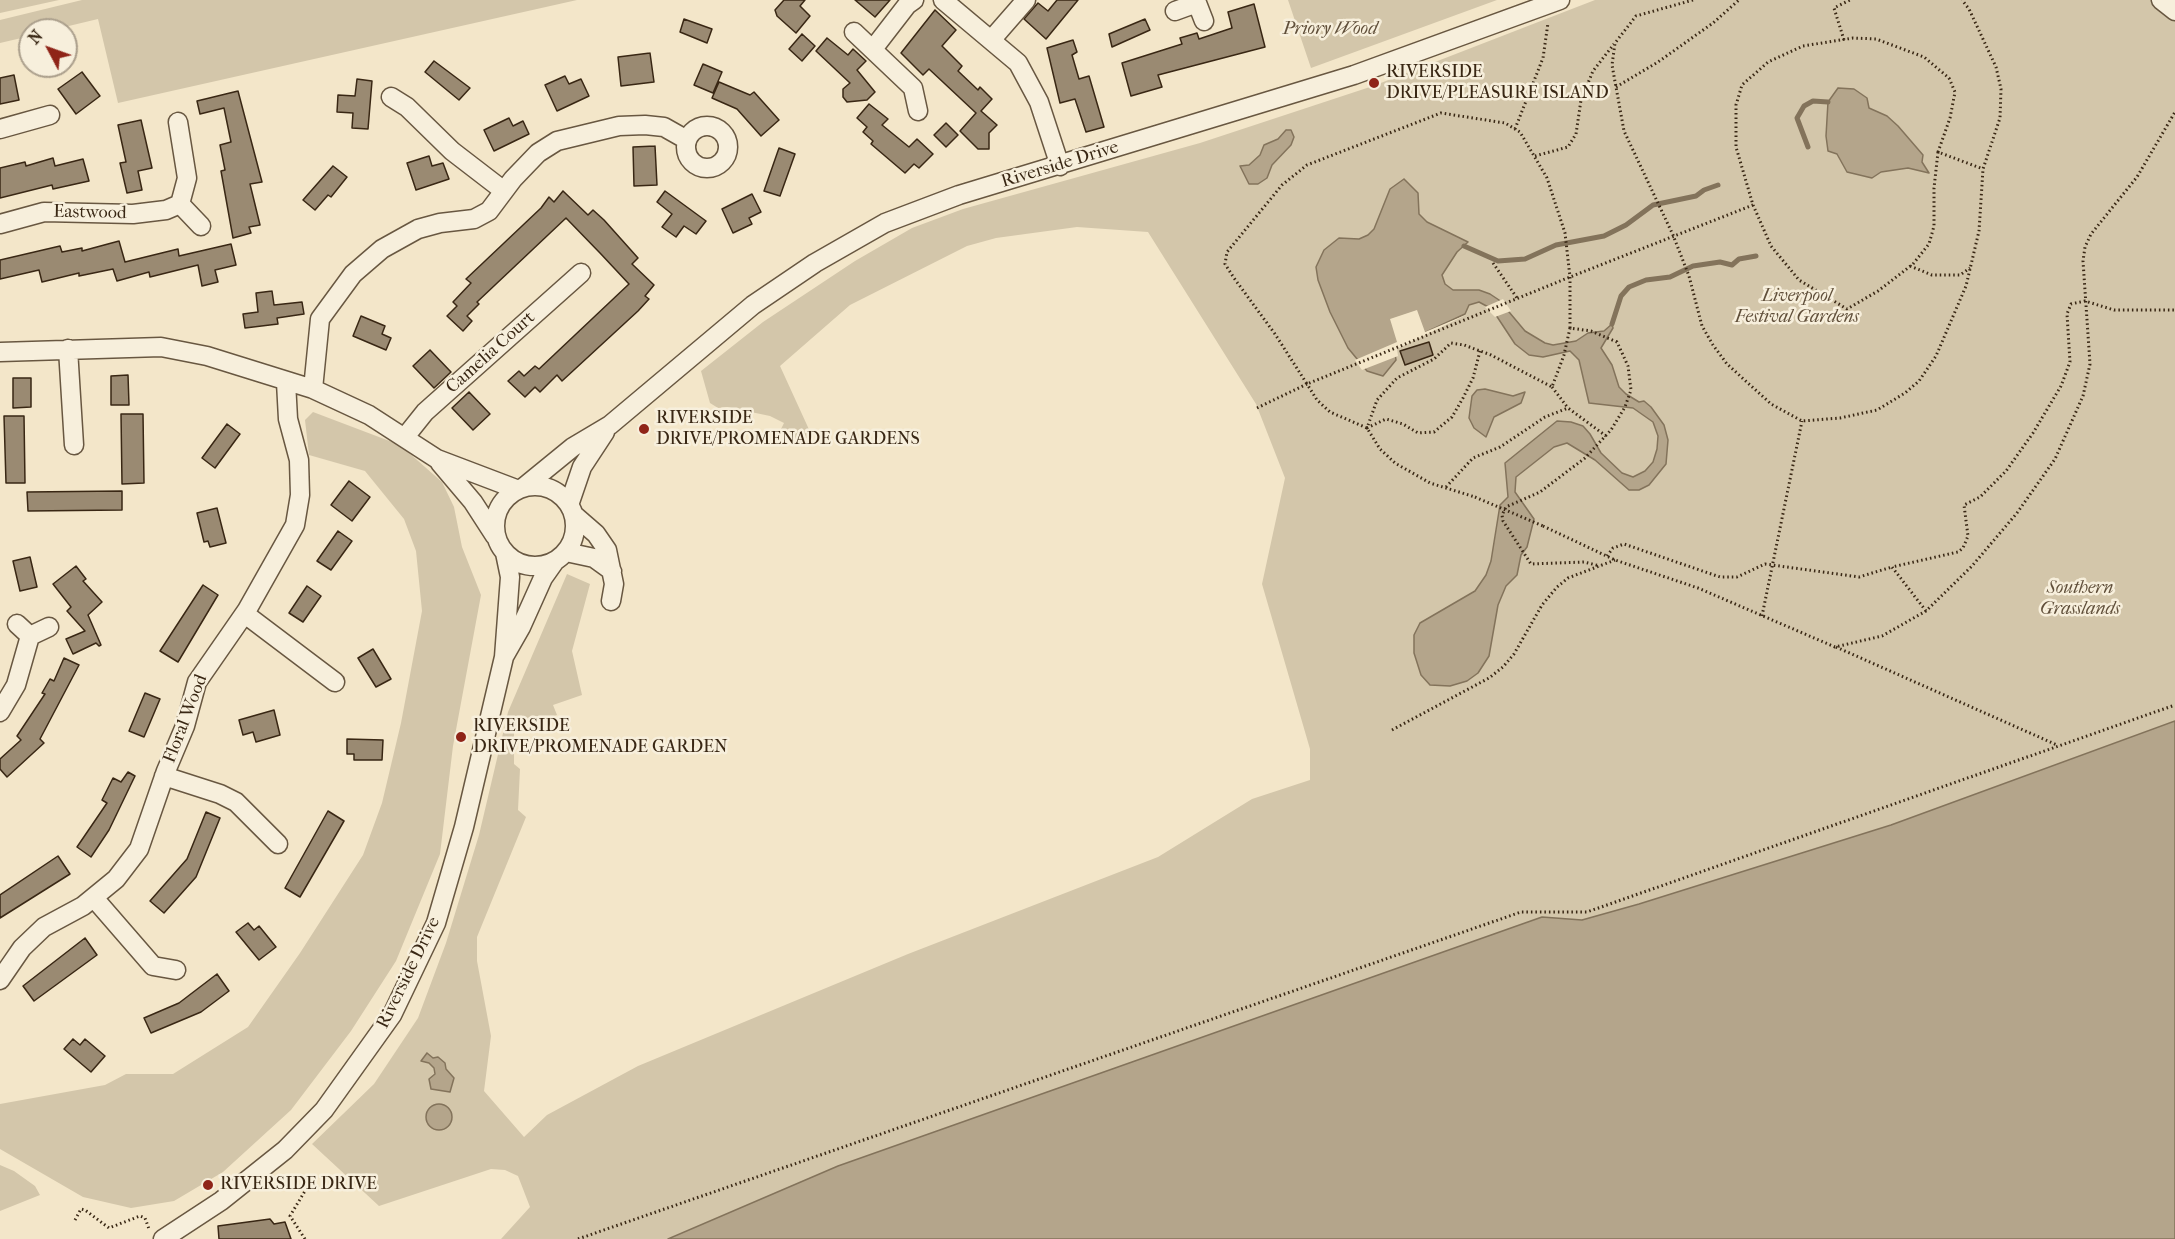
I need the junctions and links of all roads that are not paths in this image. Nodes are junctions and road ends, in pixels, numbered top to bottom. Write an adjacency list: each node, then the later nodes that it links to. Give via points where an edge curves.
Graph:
1 (914, 0): 12 (street)
2 (943, 0): 11 (street)
3 (1026, 0): 11 (street)
4 (2161, 0): 8 (street)
5 (1196, 2): 7 (street); 9 (street)
6 (1555, 2): 19 (street, Riverside Drive, via 1354,75)
7 (1175, 11)
8 (2175, 11)
9 (1204, 21)
10 (854, 32): 12 (street)
11 (992, 39): 19 (street, via 1018,63 1030,82)
12 (873, 50): 14 (street, via 913,88)
13 (391, 97): 20 (street, via 452,152)
14 (918, 111)
15 (50, 115): 17 (street)
16 (178, 122): 21 (street, via 187,178)
17 (0, 129)
18 (687, 140): 20 (street, via 664,127 645,124 556,141 538,153)
19 (1060, 166): 29 (street, Riverside Drive, via 958,195 885,223 815,263 753,305)
20 (504, 191): 28 (street, via 489,211 474,219 418,229 382,249 353,274 320,319)
21 (180, 204): 22 (street, Eastwood, via 166,210 133,213 44,212); 23 (street)
22 (0, 224)
23 (201, 226)
24 (581, 273): 30 (street, Camelia Court, via 425,411)
25 (1, 349): 26 (street)
26 (68, 349): 27 (street, via 161,347 207,356); 31 (street)
27 (286, 382): 28 (street); 40 (street, Floral Wood, via 288,419 299,460 300,495 295,525)
28 (313, 389): 30 (street)
29 (610, 425): 33 (street, Riverside Drive, via 573,447); 34 (street, Riverside Drive, via 582,467)
30 (405, 437): 32 (street)
31 (74, 445)
32 (437, 459): 33 (street); 35 (street)
33 (520, 488): 34 (street, via 550,488); 35 (street, via 498,509)
34 (571, 509): 37 (street, via 574,533); 38 (street, via 602,542 611,558)
35 (495, 536): 36 (street)
36 (505, 553): 37 (street, via 528,566 542,566); 44 (street, Riverside Drive, via 510,577)
37 (560, 556): 38 (street, via 594,558); 44 (street, Riverside Drive, via 543,578)
38 (612, 572): 39 (street)
39 (612, 601)
40 (245, 614): 45 (street); 47 (street, Floral Wood, via 197,682 185,726)
41 (17, 624): 43 (street)
42 (49, 627): 43 (street)
43 (30, 636): 46 (street, via 16,685)
44 (504, 657): 52 (street, Riverside Drive, via 464,827 436,923 392,1015 324,1110 285,1150 221,1201)
45 (335, 682)
46 (0, 712)
47 (164, 776): 48 (street, via 236,802); 49 (street, Floral Wood, via 139,849 116,879)
48 (278, 844)
49 (94, 898): 50 (street, via 153,966); 51 (street, Floral Wood, via 44,927 22,948)
50 (176, 970)
51 (0, 980)
52 (163, 1239)

